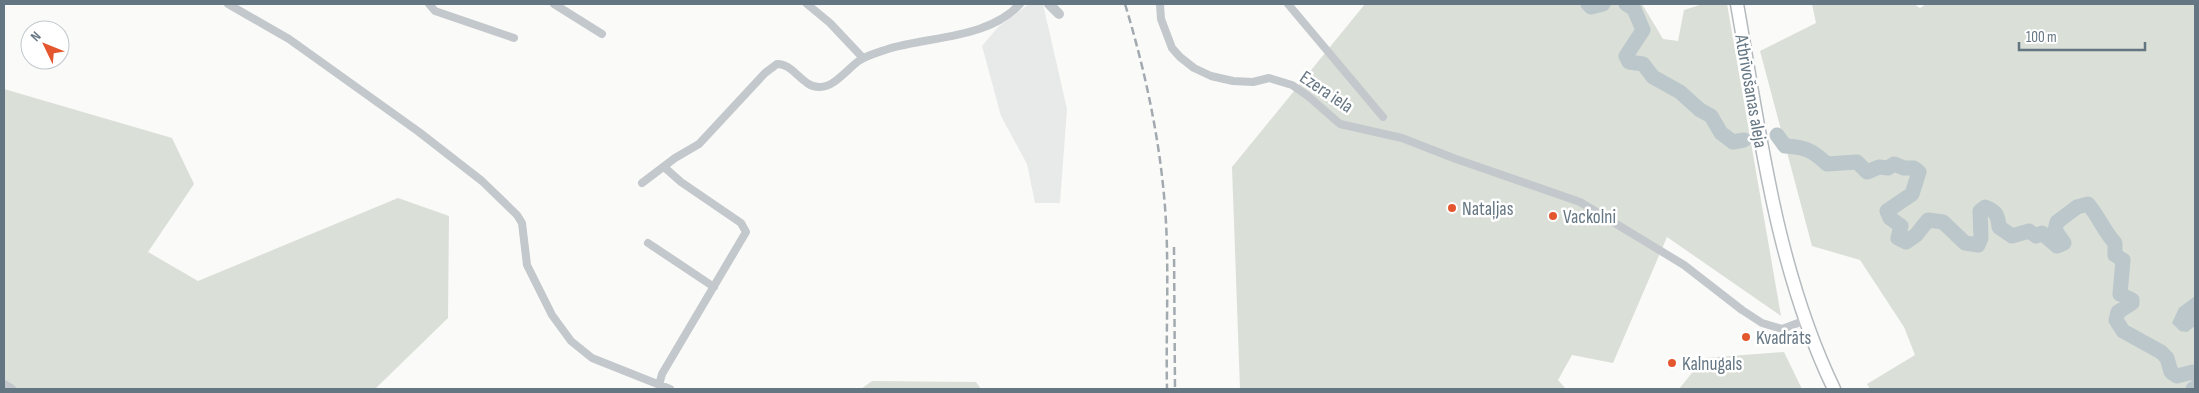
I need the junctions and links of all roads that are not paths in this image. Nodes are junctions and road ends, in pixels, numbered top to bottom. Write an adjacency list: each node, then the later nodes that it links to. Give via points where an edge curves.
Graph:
1 (228, 4): 21 (street, via 295,43 419,132 482,182 522,223 526,265 552,314 571,341 592,358)
2 (429, 4): 12 (street, via 435,11)
3 (554, 4): 11 (street)
4 (807, 4): 13 (street)
5 (1020, 4): 13 (street, via 983,27 914,42)
6 (1049, 4): 10 (street)
7 (1160, 4): 19 (street, Ezera iela, via 1172,48 1180,58 1210,76 1253,82 1269,78 1292,85 1340,124 1402,138 1580,202 1684,265 1762,323 1782,328)
8 (1288, 4): 14 (street)
9 (1737, 4): 19 (main road, Atbrīvošanas aleja, via 1768,179 1784,248)
10 (1060, 14)
11 (602, 34)
12 (514, 38)
13 (863, 58): 15 (street, via 831,83 819,87 784,65 773,66 699,144)
14 (1383, 117)
15 (664, 167): 16 (street); 18 (street, via 745,229 744,237)
16 (642, 183)
17 (648, 243): 18 (street)
18 (714, 287): 21 (street, via 662,374)
19 (1806, 320): 24 (main road, Atbrīvošanas aleja)
20 (4, 384): 22 (street)
21 (659, 385): 23 (street)
22 (12, 389)
23 (670, 389)
24 (1834, 389)

